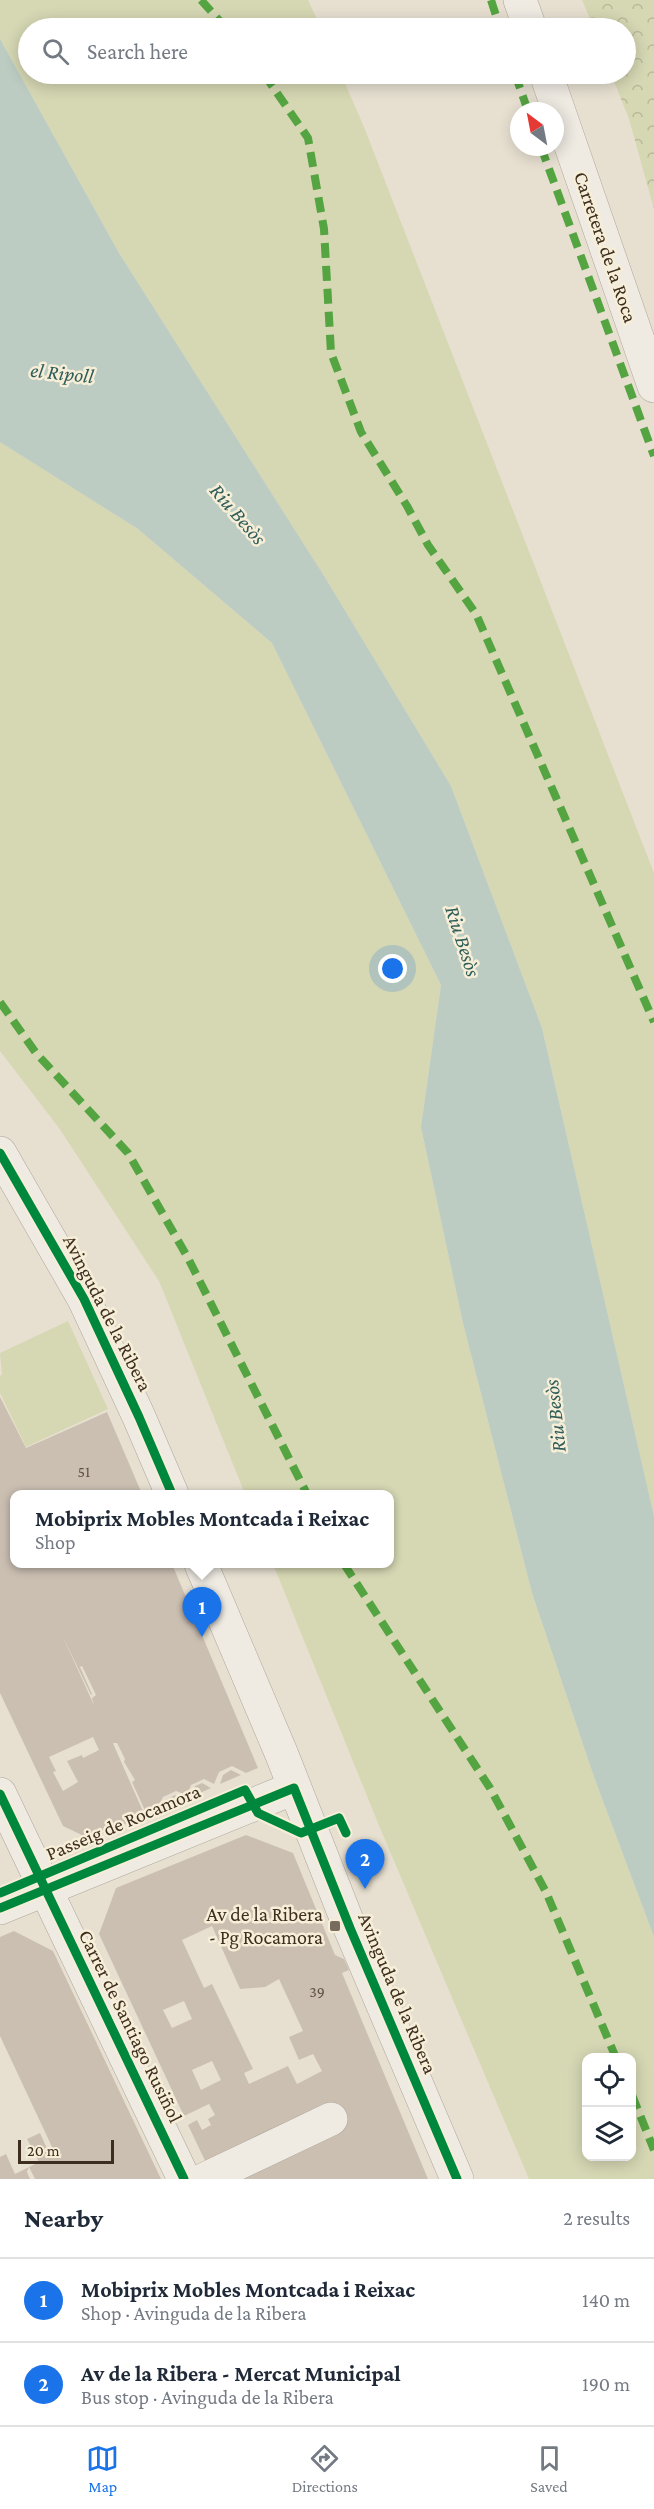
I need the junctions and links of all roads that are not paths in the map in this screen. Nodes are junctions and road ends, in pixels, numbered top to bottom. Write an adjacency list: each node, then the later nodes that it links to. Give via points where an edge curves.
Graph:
1 (520, 0): 2 (street)
2 (526, 18)
3 (549, 84): 4 (street, Carretera de la Roca)
4 (654, 386)
5 (0, 1153): 6 (street, Avinguda de la Ribera, via 84,1299)
6 (170, 1490)
7 (203, 1568): 8 (street, Avinguda de la Ribera)
8 (294, 1788): 10 (street, Passeig de Rocamora); 15 (street, Avinguda de la Ribera)
9 (0, 1794): 10 (street, Carrer de Santiago Rusiñol)
10 (45, 1889): 11 (street, Passeig de Rocamora); 13 (street, Carrer de Santiago Rusiñol)
11 (0, 1908)
12 (331, 2119): 14 (street)
13 (184, 2179)
14 (205, 2179)
15 (457, 2179)

